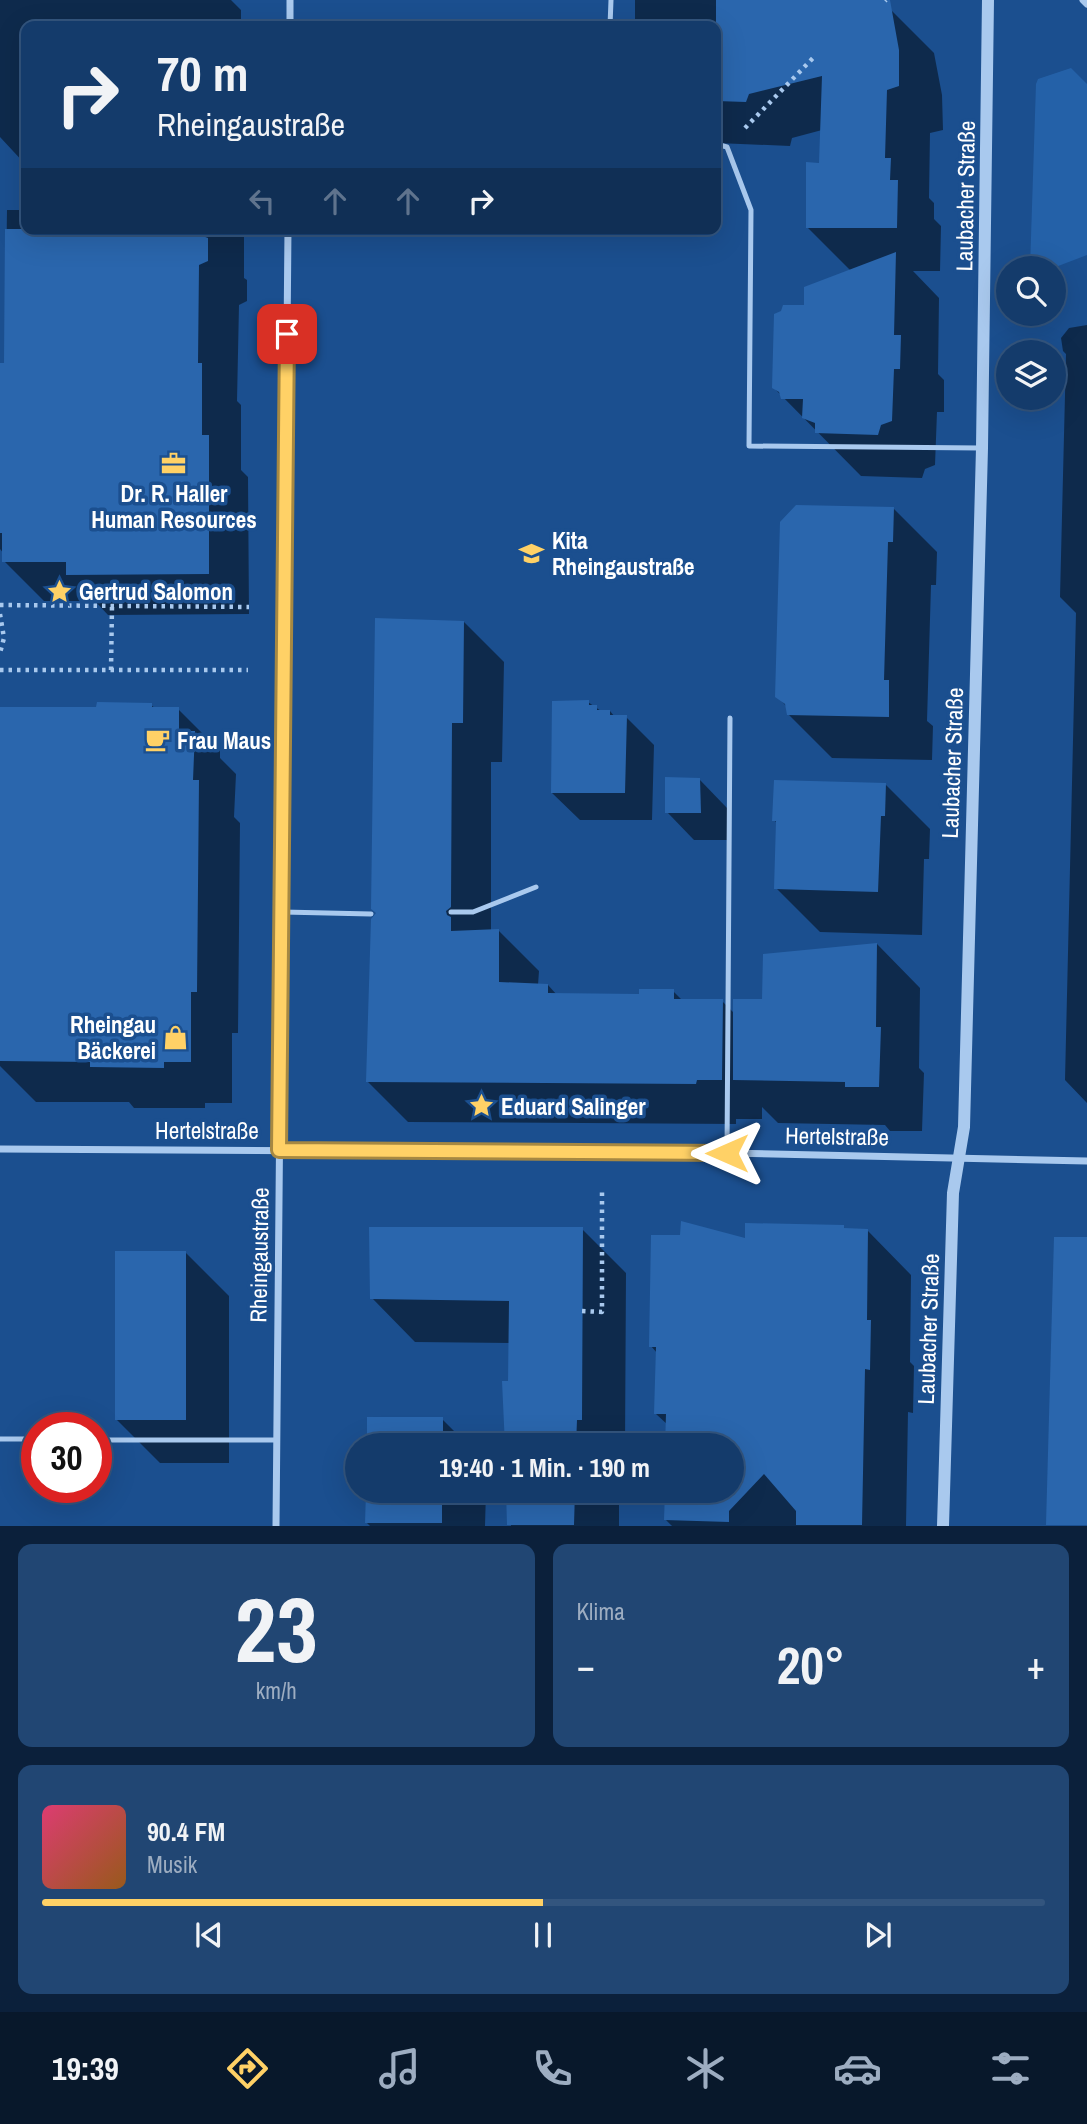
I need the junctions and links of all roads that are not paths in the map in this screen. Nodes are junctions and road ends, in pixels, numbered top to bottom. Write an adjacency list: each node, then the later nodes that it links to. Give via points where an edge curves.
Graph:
1 (290, 0): 6 (street)
2 (611, 0): 7 (lane)
3 (988, 0): 10 (street, Laubacher Straße)
4 (1083, 0): 5 (street)
5 (1087, 4)
6 (290, 21)
7 (610, 21)
8 (721, 145): 10 (lane, via 727,146 751,211 749,446)
9 (288, 235): 13 (street, Rheingaustraße)
10 (982, 448): 19 (street, Laubacher Straße, via 964,1127)
11 (730, 718): 18 (lane)
12 (536, 887): 14 (lane, via 473,912)
13 (283, 912): 15 (lane); 17 (street, Rheingaustraße)
14 (451, 912)
15 (371, 914)
16 (0, 1149): 17 (street, Hertelstraße)
17 (279, 1150): 18 (street, Hertelstraße); 24 (street, Rheingaustraße)
18 (727, 1153): 19 (street, Hertelstraße)
19 (959, 1158): 20 (street, Hertelstraße); 26 (street, Laubacher Straße, via 953,1193)
20 (1087, 1161)
21 (0, 1439): 22 (lane)
22 (21, 1439)
23 (112, 1440): 24 (lane)
24 (277, 1440): 25 (street, Rheingaustraße)
25 (276, 1525)
26 (943, 1525)

